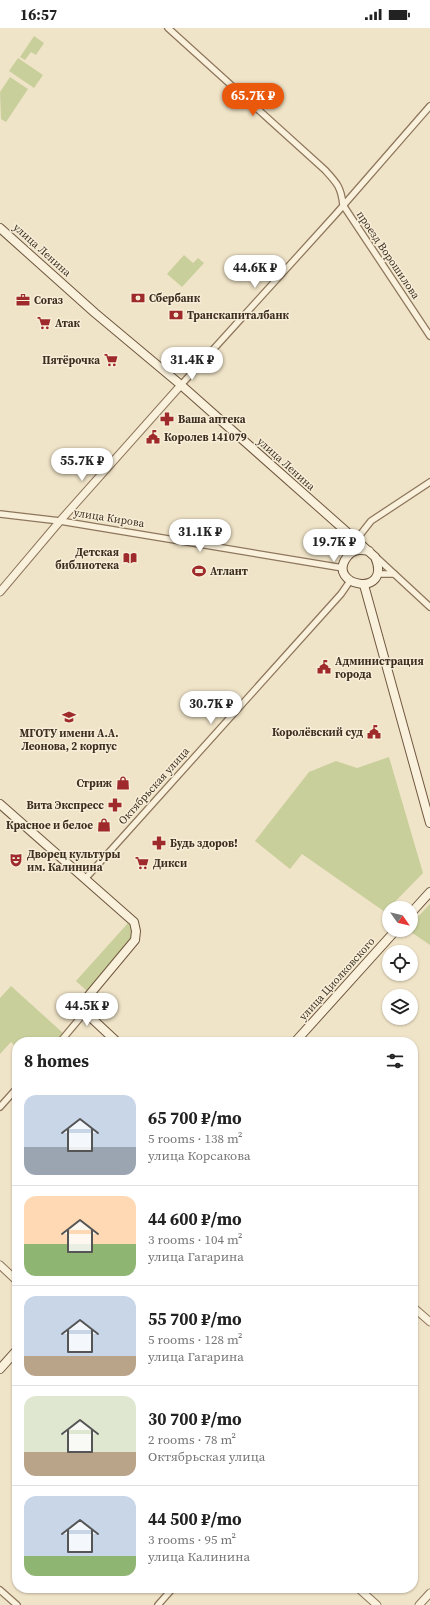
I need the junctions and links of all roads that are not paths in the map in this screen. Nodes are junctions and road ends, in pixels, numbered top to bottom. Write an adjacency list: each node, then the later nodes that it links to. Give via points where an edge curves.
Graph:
1 (168, 28): 3 (street, проезд Ворошилова, via 325,170 342,191)
2 (430, 106): 3 (street)
3 (343, 205): 5 (street, проезд Ворошилова); 6 (street)
4 (0, 228): 6 (main road, улица Ленина)
5 (430, 336)
6 (181, 385): 9 (street); 10 (main road, улица Ленина)
7 (430, 482): 10 (street, via 370,521)
8 (0, 514): 9 (street, улица Кирова)
9 (60, 521): 13 (street, улица Кирова); 18 (street)
10 (356, 540): 11 (street); 12 (main road, улица Ленина)
11 (351, 552): 12 (main road, via 360,549); 13 (main road, via 345,559)
12 (372, 554): 14 (main road, via 379,565); 15 (street, улица Ленина)
13 (343, 568): 16 (main road)
14 (378, 574): 15 (street); 17 (main road)
15 (394, 574): 19 (street, улица Ленина)
16 (350, 581): 17 (main road); 22 (street, Октябрьская улица)
17 (364, 585): 21 (main road)
18 (0, 592)
19 (430, 607)
20 (0, 804): 22 (main road)
21 (430, 823)
22 (85, 880): 26 (main road, via 134,922 136,931 135,940 85,1000)
23 (430, 892): 24 (main road)
24 (418, 905)
25 (390, 937): 29 (main road, улица Циолковского)
26 (85, 1012): 27 (street); 28 (main road)
27 (64, 1037)
28 (112, 1037)
29 (300, 1037)
30 (12, 1094): 31 (street)
31 (0, 1107)
32 (0, 1265): 33 (street)
33 (12, 1276)
34 (418, 1311): 35 (street)
35 (430, 1322)
36 (12, 1356): 37 (main road)
37 (0, 1369)
38 (1, 1592): 42 (street)
39 (169, 1593): 43 (street)
40 (364, 1593): 44 (street)
41 (430, 1593): 45 (street)
42 (17, 1605)
43 (158, 1605)
44 (377, 1605)
45 (419, 1605)

